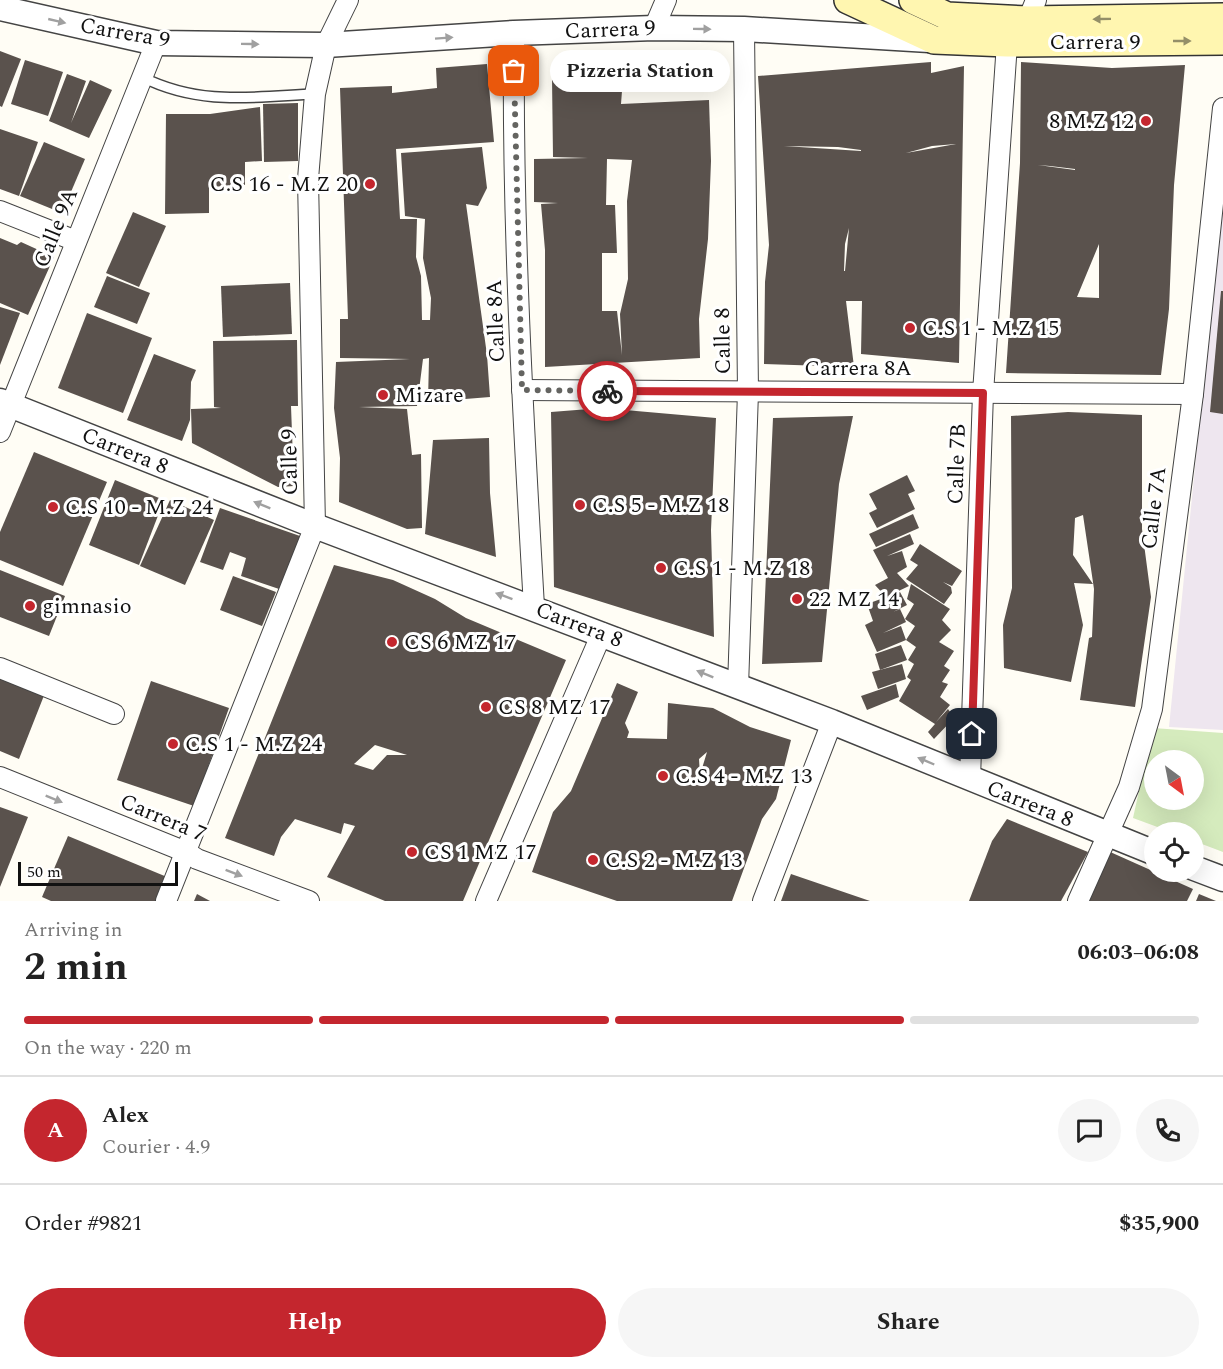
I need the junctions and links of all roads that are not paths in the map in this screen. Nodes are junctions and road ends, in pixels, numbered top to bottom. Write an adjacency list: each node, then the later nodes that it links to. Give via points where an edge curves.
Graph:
1 (348, 0): 15 (street, Calle 9)
2 (666, 0): 8 (street)
3 (848, 0): 11 (main road)
4 (913, 0): 6 (main road, Carrera 9, via 947,16)
5 (0, 8): 13 (street, Carrera 9, one-way to 13)
6 (1032, 10): 7 (main road, Carrera 9, one-way to 6)
7 (1223, 17)
8 (654, 28): 9 (street, Carrera 9, one-way to 9); 10 (street, Carrera 9)
9 (744, 29): 11 (street, Carrera 9); 22 (street, Calle 8)
10 (514, 33): 15 (street, Carrera 9, one-way to 10); 21 (street, Calle 8A)
11 (934, 40): 14 (main road, Carrera 9)
12 (1223, 41): 14 (main road, Carrera 9, one-way to 12)
13 (156, 43): 15 (street, Carrera 9, one-way to 15); 16 (street, Calle 9A)
14 (1007, 43): 23 (street, Calle 7B)
15 (326, 45): 17 (street, Calle 9)
16 (142, 77): 17 (lane, via 167,90 194,96); 20 (street, Calle 9A)
17 (315, 94): 27 (street, Calle 9, via 308,179)
18 (1223, 108): 24 (street, Calle 7A)
19 (0, 210): 20 (street)
20 (76, 241): 25 (street, Calle 9A)
21 (522, 390): 22 (street, Carrera 8A); 28 (street, Calle 8A)
22 (748, 392): 23 (street, Carrera 8A); 31 (street, Calle 8)
23 (983, 393): 24 (street, Carrera 8A); 35 (street, Calle 7B)
24 (1193, 394): 36 (street, Calle 7A, via 1152,709 1129,787)
25 (5, 403): 26 (street, Calle 9A); 27 (street, Carrera 8, one-way to 25)
26 (0, 432)
27 (315, 526): 28 (street, Carrera 8, one-way to 27); 38 (street, Calle 9)
28 (534, 607): 29 (street, Carrera 8)
29 (602, 633): 31 (street, Carrera 8, one-way to 29); 43 (street)
30 (0, 668): 32 (street)
31 (738, 687): 33 (street, Carrera 8)
32 (114, 714)
33 (832, 722): 35 (street, Carrera 8, one-way to 33); 44 (street)
34 (0, 777): 38 (street, Carrera 7, one-way to 38)
35 (970, 779): 36 (street, Carrera 8)
36 (1106, 835): 37 (street, Carrera 8); 45 (street, Calle 7A)
37 (1144, 850)
38 (186, 852): 41 (street, Calle 9); 42 (street, Carrera 7, one-way to 42)
39 (1204, 872): 40 (street)
40 (1223, 879)
41 (166, 901)
42 (309, 901)
43 (486, 901)
44 (763, 901)
45 (1078, 901)

